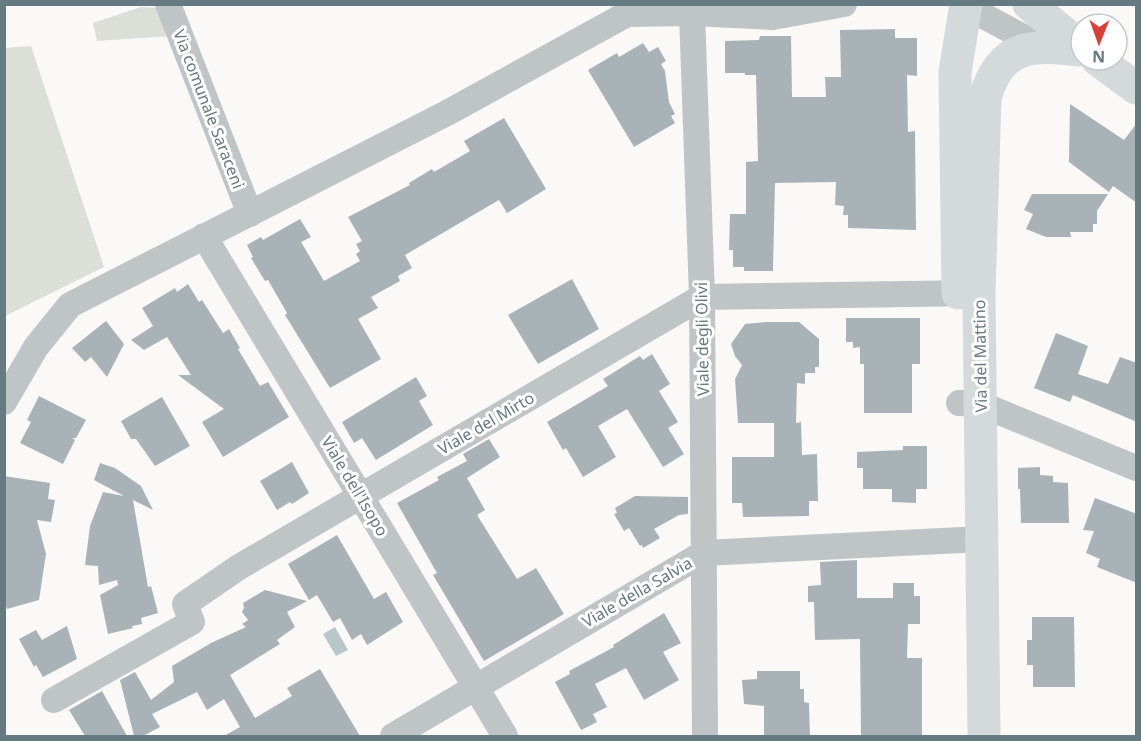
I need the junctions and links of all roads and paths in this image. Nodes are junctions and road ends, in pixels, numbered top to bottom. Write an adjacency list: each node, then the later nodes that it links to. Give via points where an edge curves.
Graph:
1 (168, 4): 11 (street, Via comunale Saraceni)
2 (844, 4): 5 (street, via 773,17)
3 (1029, 4): 6 (main road)
4 (965, 5): 7 (street); 13 (main road, Via del Mattino, via 955,72)
5 (692, 13): 11 (street, via 627,14 447,113); 14 (street, Viale degli Olivi)
6 (1069, 39)
7 (1044, 48): 8 (main road, Via del Mattino); 13 (main road, Via del Mattino, via 1026,48 1011,56 996,70 985,98)
8 (1069, 49)
9 (1115, 72): 10 (main road)
10 (1137, 88)
11 (250, 214): 12 (street)
12 (204, 236): 15 (street, via 70,305 36,347); 18 (street, Viale dell'Isopo)
13 (969, 293): 14 (street, Viale del Mirto); 16 (main road, Via del Mattino)
14 (702, 297): 18 (street, Viale del Mirto); 20 (street, Viale degli Olivi)
15 (4, 402)
16 (970, 404): 17 (street); 19 (main road, Via del Mattino)
17 (1137, 468)
18 (360, 496): 21 (street, Viale dell'Isopo); 22 (street, Viale del Mirto, via 239,567 185,604 192,622)
19 (971, 540): 20 (street, Viale della Salvia); 26 (main road, Via del Mattino); 27 (main road, Via del Mattino)
20 (704, 553): 21 (street, Viale della Salvia); 25 (street, Viale degli Olivi)
21 (476, 687): 23 (street, Viale della Salvia); 24 (street, Viale dell'Isopo)
22 (54, 700)
23 (393, 736)
24 (505, 736)
25 (705, 736)
26 (962, 736)
27 (984, 736)

